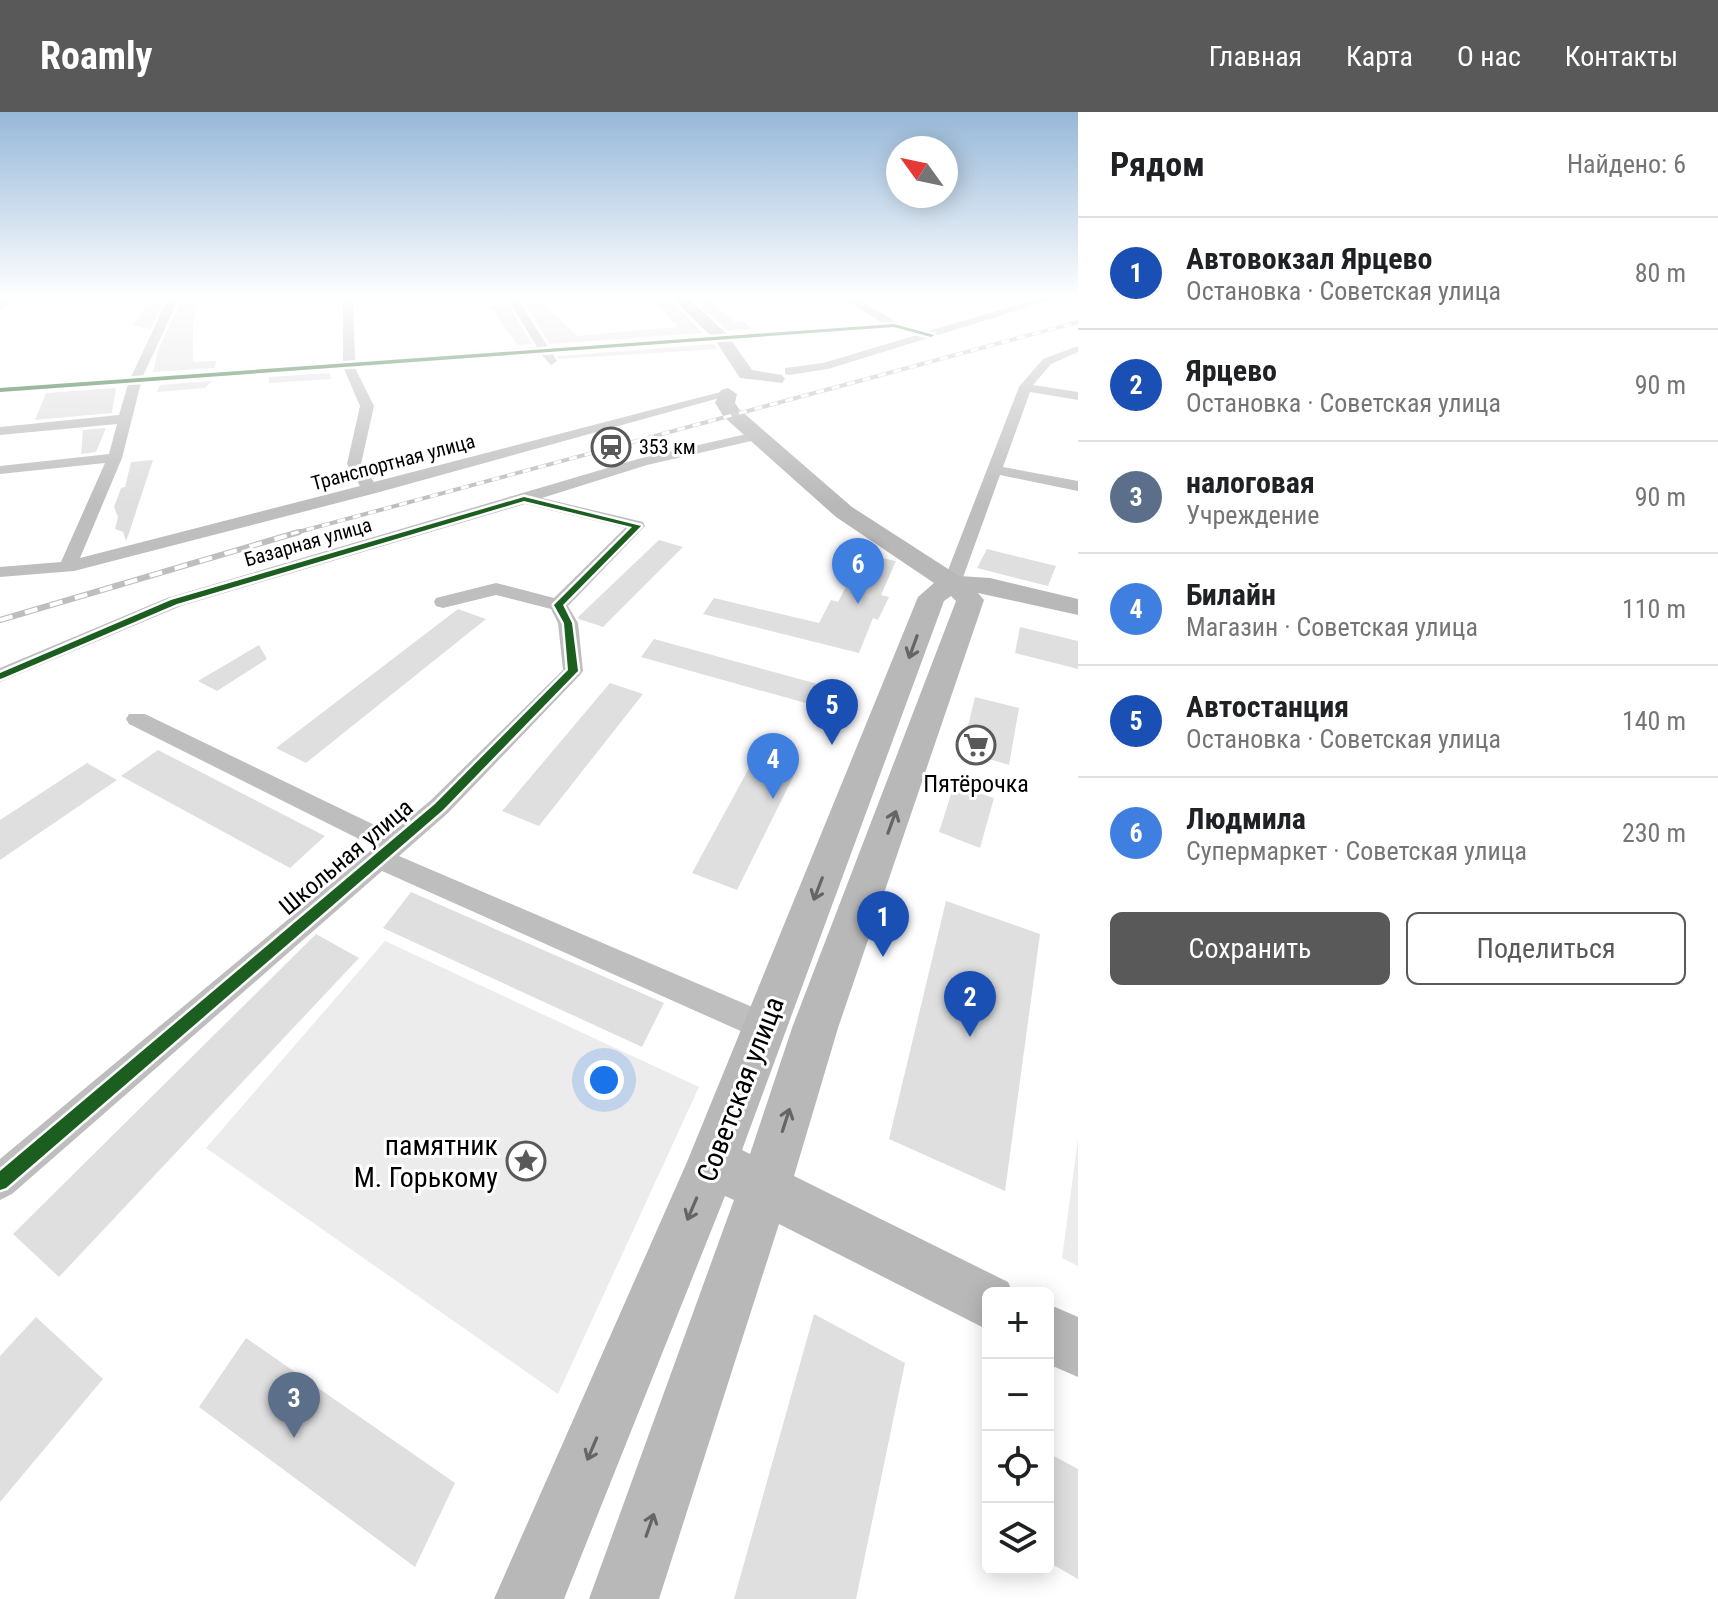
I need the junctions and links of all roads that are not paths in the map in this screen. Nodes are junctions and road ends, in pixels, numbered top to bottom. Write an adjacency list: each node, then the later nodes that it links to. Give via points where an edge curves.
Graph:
1 (142, 365): 10 (street)
2 (369, 365): 7 (street)
3 (740, 365): 8 (main road)
4 (767, 365): 9 (main road)
5 (826, 365): 9 (street)
6 (1042, 365): 11 (street, Советская улица)
7 (349, 367): 10 (street); 22 (street, via 367,406 354,464)
8 (744, 371): 9 (main road); 13 (main road)
9 (777, 371): 13 (main road)
10 (135, 381): 12 (street); 15 (street)
11 (1025, 387): 14 (street); 20 (street, Советская улица)
12 (0, 390)
13 (728, 394): 17 (main road, via 725,403 731,413); 22 (street, Транспортная улица)
14 (1078, 396)
15 (125, 419): 16 (street); 18 (street)
16 (0, 431)
17 (755, 436): 23 (street, Базарная улица, via 643,462); 26 (main road, via 844,512)
18 (115, 458): 19 (street); 24 (street)
19 (0, 470)
20 (996, 470): 21 (street); 26 (street, Советская улица)
21 (1078, 486)
22 (371, 490): 24 (street, Транспортная улица)
23 (524, 499): 28 (street, Базарная улица, via 637,526); 30 (street, Базарная улица, via 174,602)
24 (68, 567): 25 (street, Транспортная улица)
25 (0, 572)
26 (952, 583): 29 (main road, via 990,586); 33 (main road, Советская улица, one-way to 33, via 932,597); 36 (main road, Советская улица, one-way to 26, via 815,1028 970,600)
27 (443, 602): 28 (street, via 496,589)
28 (558, 605): 32 (street, Школьная улица, via 568,623 573,671 439,807)
29 (1078, 607)
30 (0, 676)
31 (137, 719): 32 (street)
32 (386, 851): 33 (street); 35 (street, Школьная улица)
33 (765, 1027): 34 (main road, Советская улица)
34 (712, 1162): 36 (main road); 40 (main road, Советская улица, one-way to 40)
35 (0, 1182)
36 (764, 1188): 37 (main road); 41 (main road, Советская улица, one-way to 36)
37 (982, 1299)
38 (1054, 1336): 39 (main road)
39 (1078, 1348)
40 (529, 1599)
41 (624, 1599)

